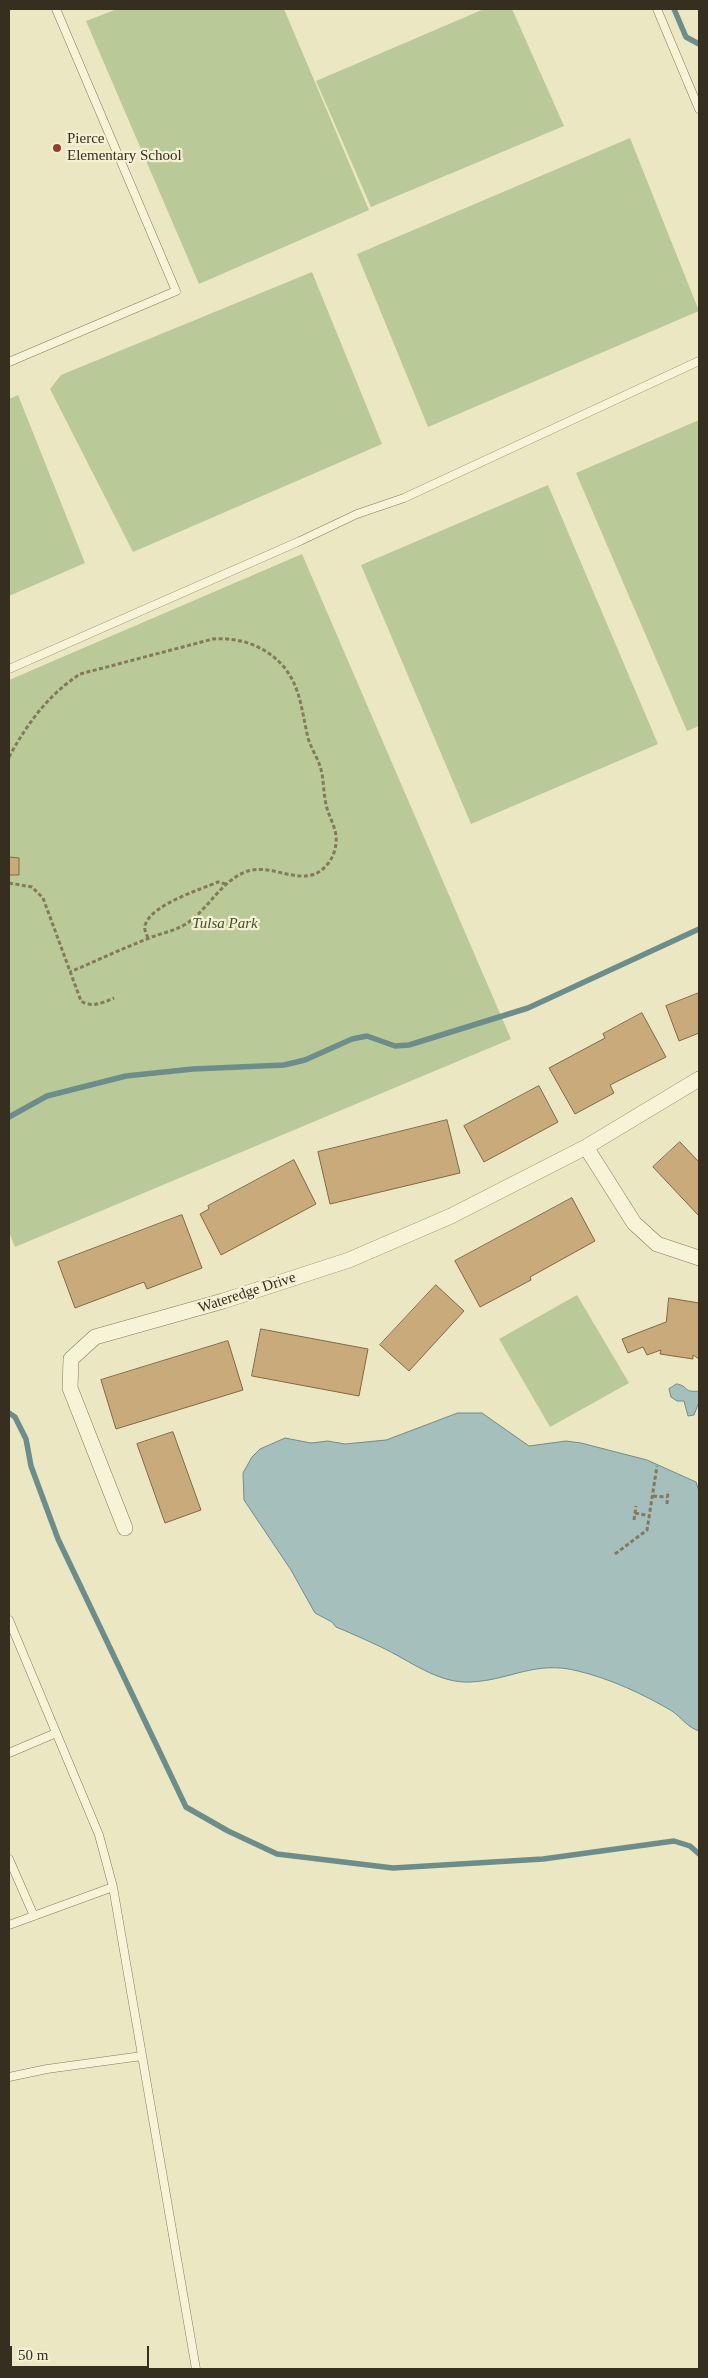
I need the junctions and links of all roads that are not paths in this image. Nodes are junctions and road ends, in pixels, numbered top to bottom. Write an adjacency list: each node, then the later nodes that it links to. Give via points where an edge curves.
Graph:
1 (56, 9): 5 (lane, via 176,291)
2 (657, 9): 3 (lane)
3 (699, 109)
4 (699, 361): 6 (lane, via 404,498 357,514)
5 (9, 362)
6 (9, 668)
7 (699, 1079): 8 (street, Wateredge Drive)
8 (586, 1147): 9 (street, via 634,1223 657,1244); 10 (street, Wateredge Drive, via 451,1216 349,1260 223,1301 95,1337 72,1359 70,1388)
9 (699, 1258)
10 (124, 1528)
11 (9, 1620): 12 (lane)
12 (56, 1733): 13 (lane); 15 (lane, via 99,1835)
13 (9, 1753)
14 (9, 1859): 16 (lane)
15 (113, 1887): 16 (lane); 18 (lane)
16 (34, 1916): 17 (lane)
17 (9, 1925)
18 (142, 2056): 19 (lane, via 47,2069); 20 (lane)
19 (9, 2078)
20 (196, 2369)

